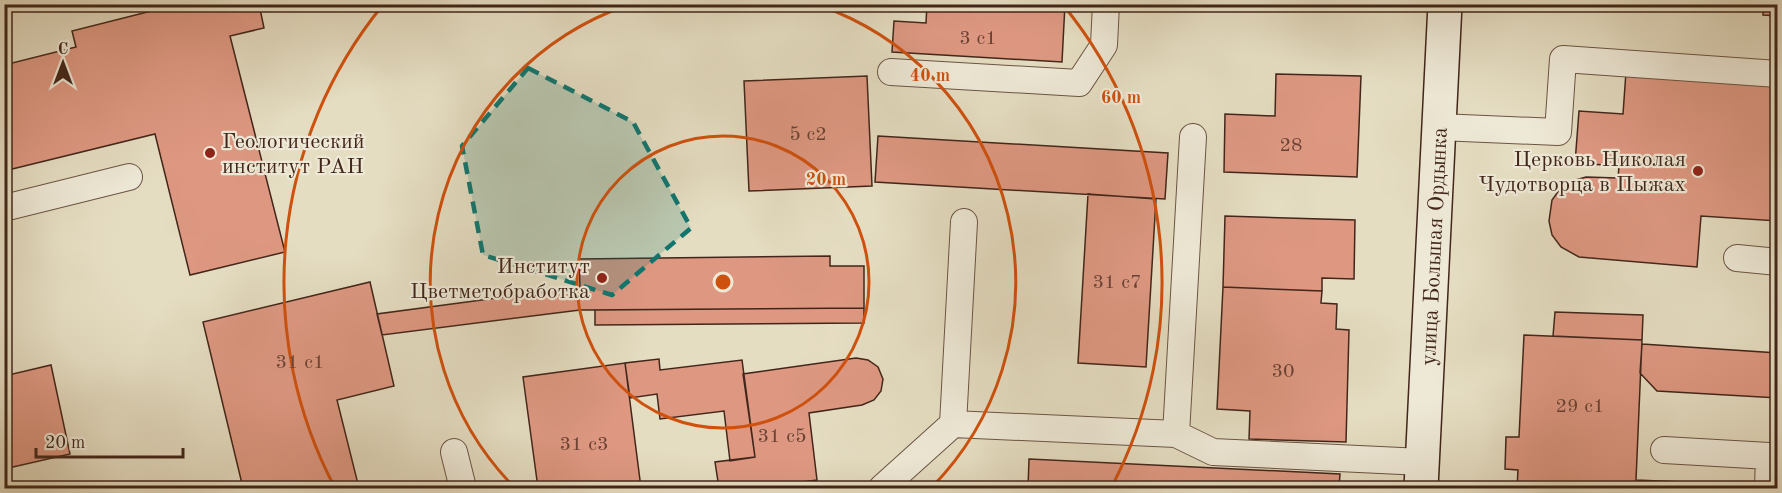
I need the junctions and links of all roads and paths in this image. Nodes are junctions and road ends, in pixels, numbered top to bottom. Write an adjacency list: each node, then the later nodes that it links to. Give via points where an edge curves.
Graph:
1 (1106, 4): 3 (lane, via 1104,45 1079,83)
2 (1445, 4): 5 (main road, улица Большая Ордынка)
3 (891, 72)
4 (1778, 74): 5 (lane, via 1563,59 1558,132)
5 (1439, 127): 16 (main road, улица Большая Ордынка)
6 (1193, 137): 13 (lane)
7 (129, 177): 8 (lane)
8 (4, 208)
9 (964, 222): 12 (lane)
10 (1737, 258): 11 (lane)
11 (1778, 261)
12 (952, 424): 13 (lane); 18 (lane)
13 (1176, 434): 16 (lane, via 1213,452)
14 (1664, 450): 19 (lane, via 1769,456)
15 (454, 452): 17 (lane)
16 (1421, 475)
17 (463, 489)
18 (882, 489)
19 (1768, 489)

